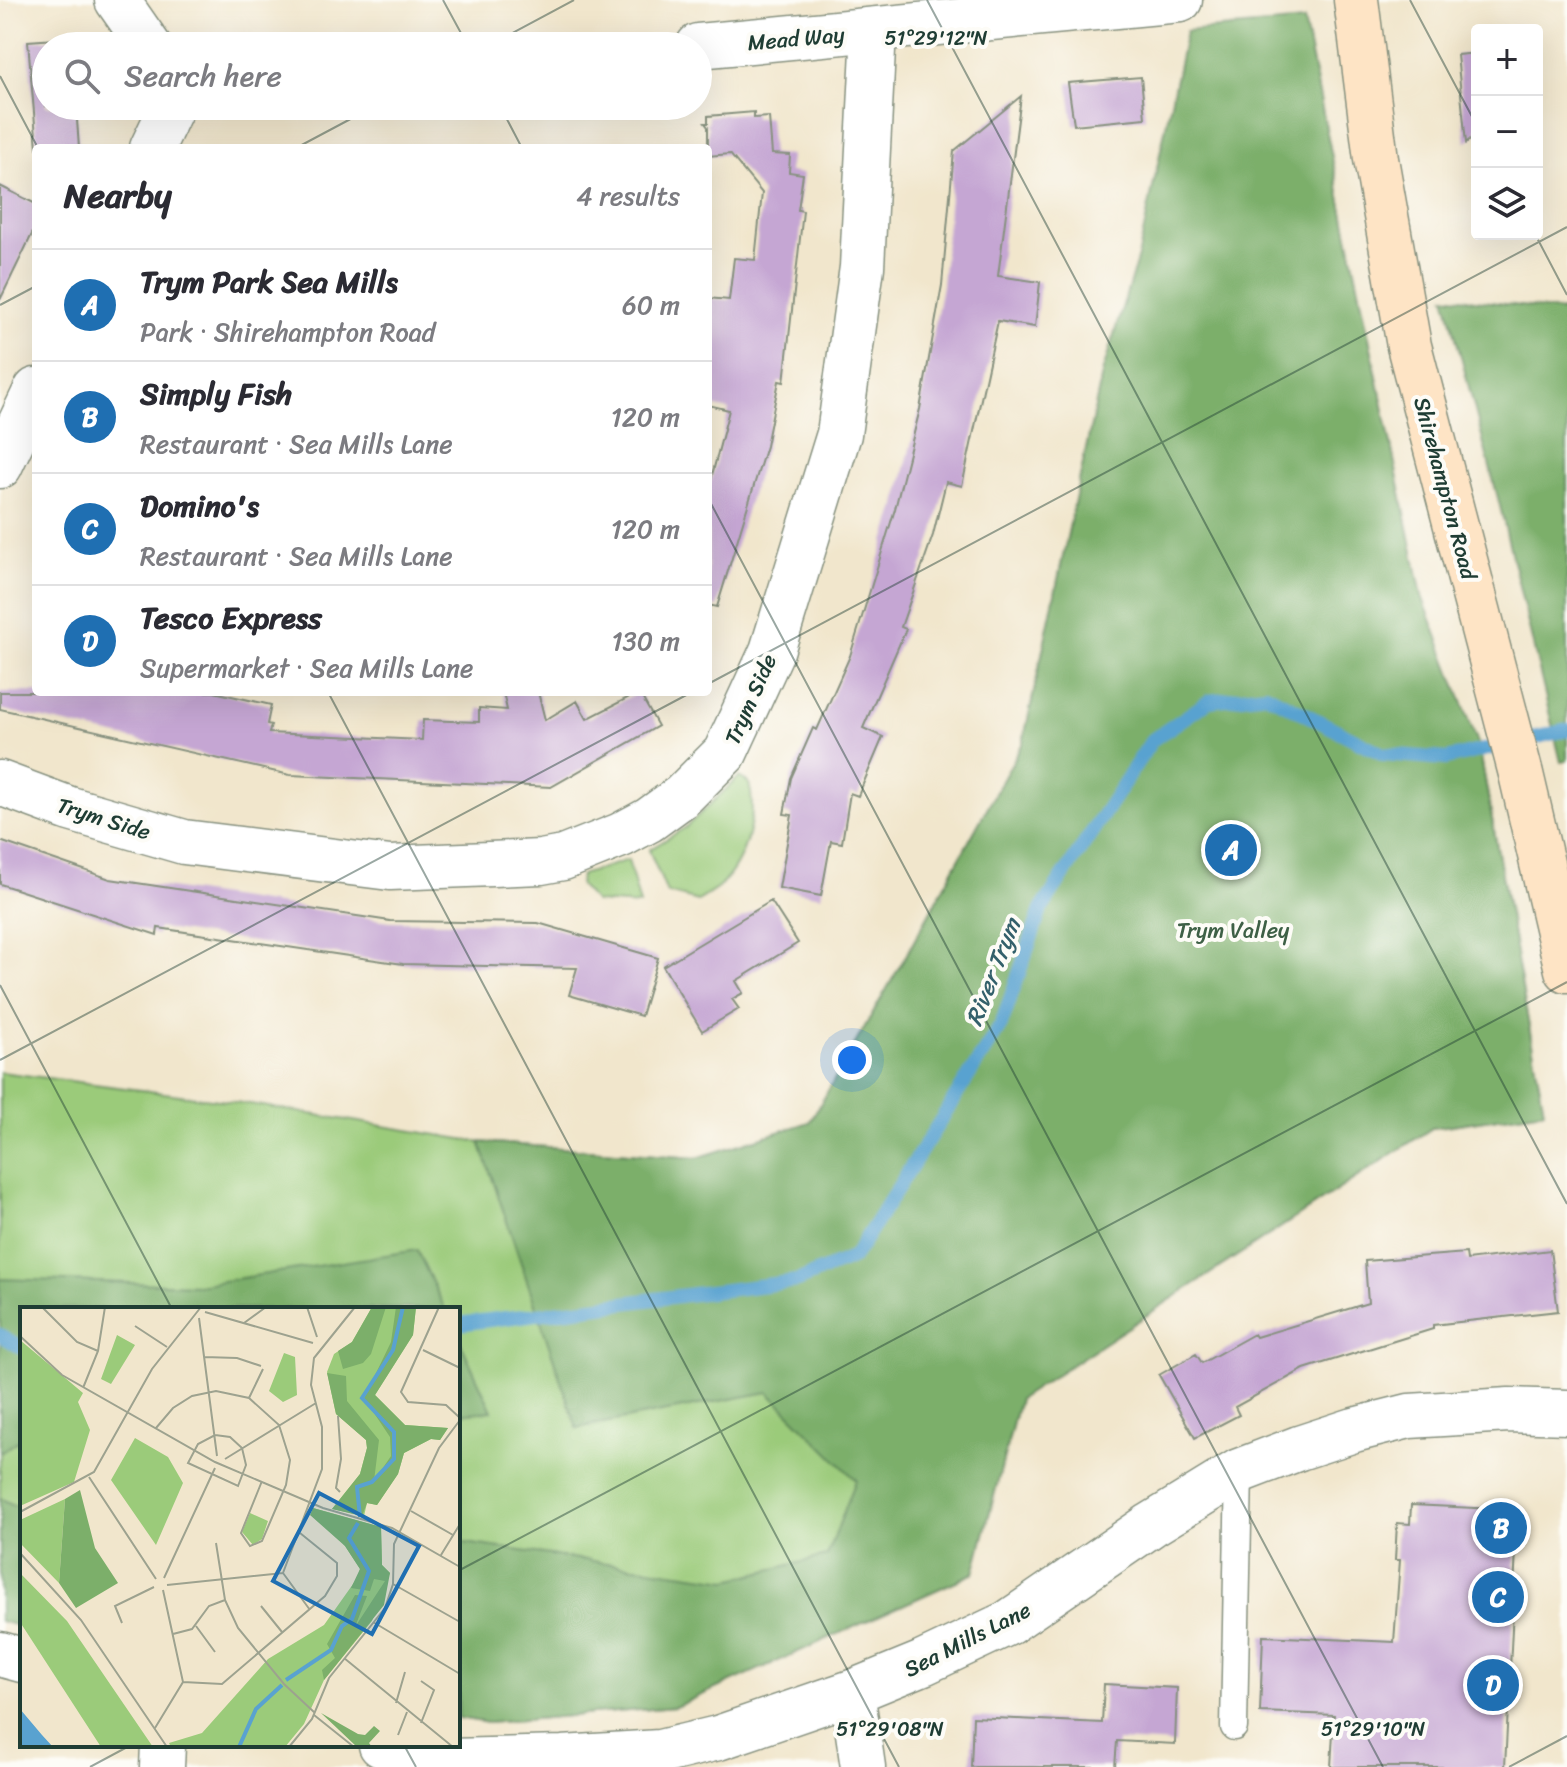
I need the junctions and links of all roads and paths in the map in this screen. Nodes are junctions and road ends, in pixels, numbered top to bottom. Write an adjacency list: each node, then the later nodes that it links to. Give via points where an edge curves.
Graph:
1 (117, 0): 5 (street)
2 (1180, 0): 4 (street, Mead Way)
3 (1356, 0): 12 (main road, Shirehampton Road, via 1376,159 1409,346)
4 (874, 30): 6 (street, Mead Way); 11 (street, Trym Side, via 862,267 839,434 772,651 725,753 682,796 649,820 563,858 390,868 184,842)
5 (139, 32)
6 (712, 45)
7 (165, 120): 8 (street)
8 (154, 144)
9 (32, 398): 10 (street)
10 (0, 466)
11 (0, 783)
12 (1567, 970)
13 (1567, 1412): 14 (street, Sea Mills Lane, via 1409,1416 1340,1434)
14 (1239, 1471): 17 (street, Sea Mills Lane, via 1008,1623); 18 (lane)
15 (0, 1654): 16 (street)
16 (20, 1659)
17 (852, 1692): 20 (street, Sea Mills Lane, via 660,1752 449,1761); 22 (street)
18 (1234, 1727)
19 (163, 1747): 21 (street)
20 (390, 1747)
21 (162, 1767)
22 (863, 1767)

